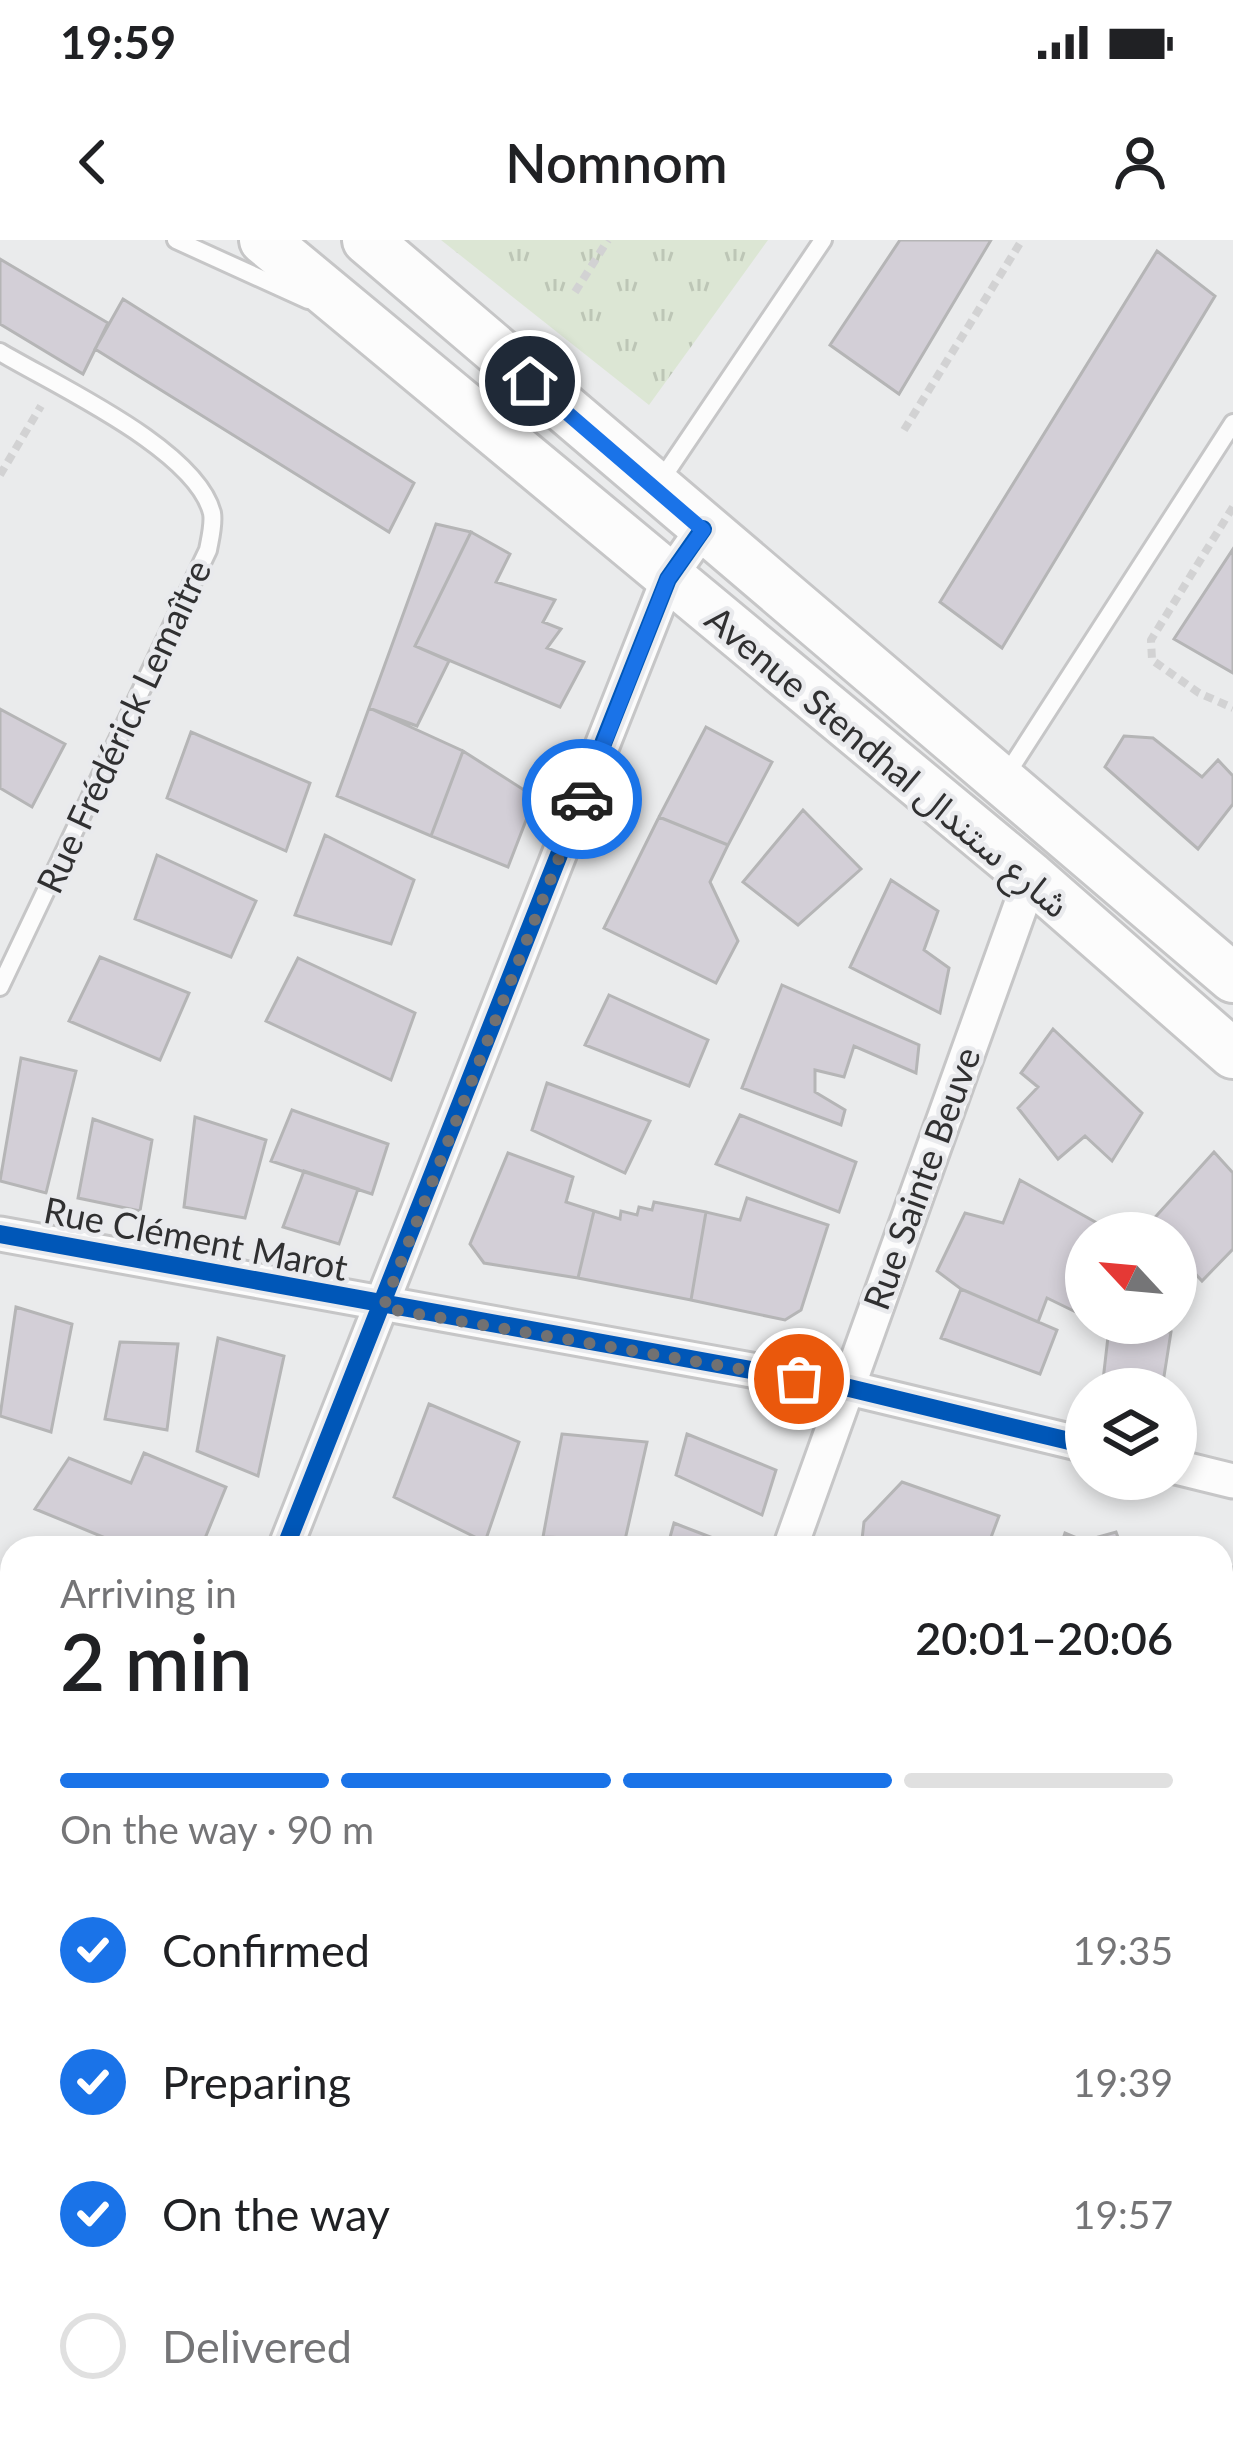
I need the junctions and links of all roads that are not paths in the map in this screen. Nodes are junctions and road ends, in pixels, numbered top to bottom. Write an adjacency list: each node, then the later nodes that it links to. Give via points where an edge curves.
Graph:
1 (176, 240): 5 (lane)
2 (264, 240): 5 (main road, Avenue Stendhal شارع ستندال)
3 (368, 240): 8 (main road, Avenue Stendhal شارع ستندال)
4 (823, 240): 8 (lane)
5 (364, 326): 10 (main road, Avenue Stendhal شارع ستندال)
6 (0, 352): 14 (lane, Rue Frédérick Lemaître, via 136,433 197,482 213,516 208,550)
7 (1233, 422): 11 (lane)
8 (655, 490): 9 (main road, Avenue Stendhal شارع ستندال)
9 (703, 530): 10 (street); 11 (main road, Avenue Stendhal شارع ستندال)
10 (668, 579): 12 (main road, Avenue Stendhal شارع ستندال); 17 (street)
11 (1002, 781): 13 (main road, Avenue Stendhal شارع ستندال)
12 (1031, 877): 15 (main road, Avenue Stendhal شارع ستندال); 18 (street, Rue Sainte Beuve)
13 (1233, 978)
14 (0, 987)
15 (1233, 1054)
16 (0, 1234): 17 (street, Rue Clément Marot)
17 (383, 1308): 18 (street, Rue Clément Marot); 22 (street)
18 (845, 1387): 19 (street, Rue Clément Marot); 23 (street, Rue Sainte Beuve)
19 (1065, 1440)
20 (1197, 1472): 21 (street)
21 (1233, 1481)
22 (290, 1536)
23 (794, 1536)

